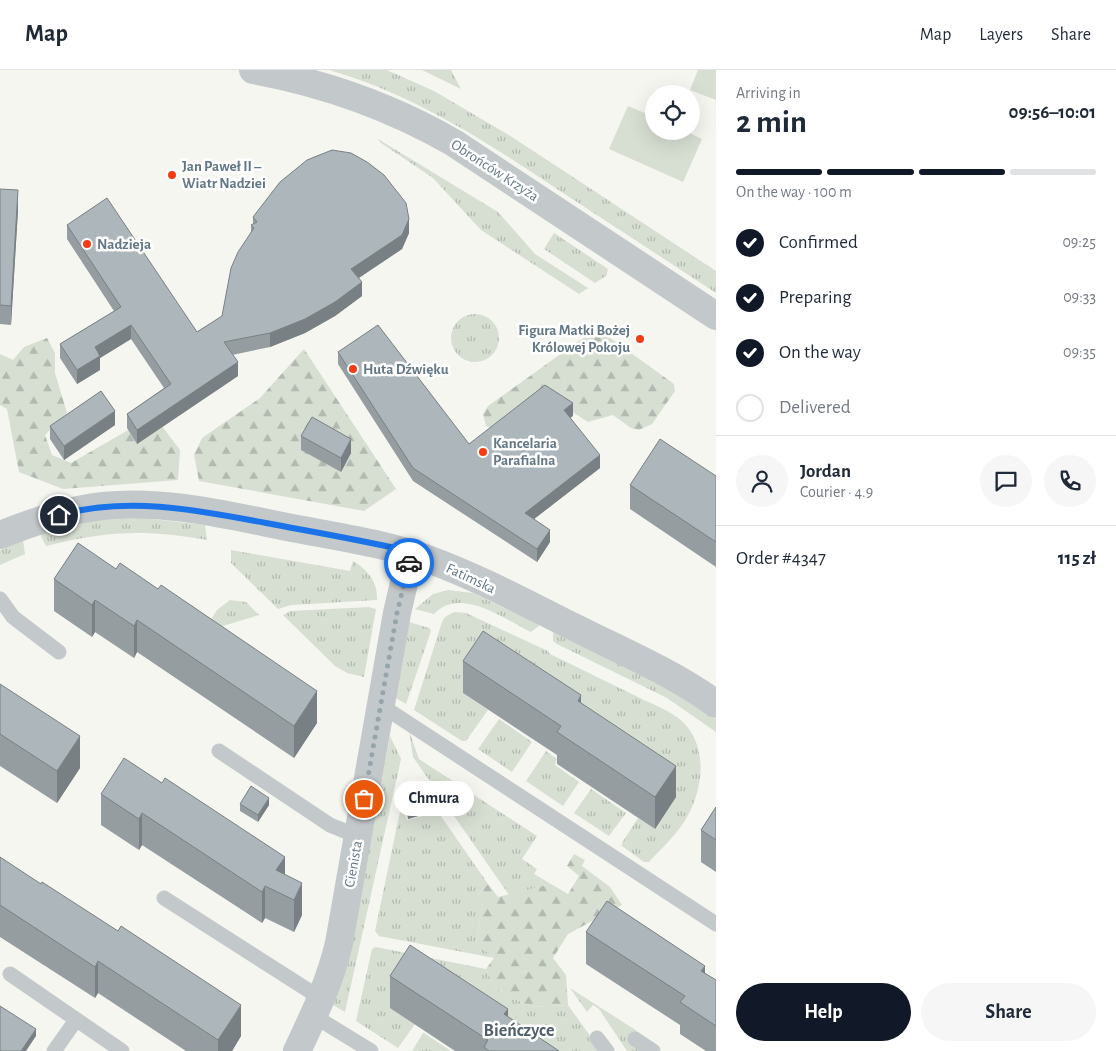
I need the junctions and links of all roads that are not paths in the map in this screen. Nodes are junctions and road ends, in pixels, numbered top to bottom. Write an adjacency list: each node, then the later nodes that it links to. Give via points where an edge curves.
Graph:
1 (271, 72): 2 (street, Obrońców Krzyża, via 316,84 420,123)
2 (716, 316)
3 (0, 535): 4 (street, Fatimska, via 70,512 138,504 196,510)
4 (411, 553): 7 (street, Fatimska, via 561,620 675,678); 8 (street, Cienista, via 397,613)
5 (0, 599): 6 (lane, via 13,617)
6 (59, 652)
7 (716, 704)
8 (382, 706): 10 (street, Cienista); 12 (lane)
9 (219, 751): 10 (lane, via 330,825)
10 (357, 836): 14 (street, Cienista, via 332,974)
11 (164, 898): 14 (lane)
12 (716, 924)
13 (10, 974): 15 (lane)
14 (318, 1007): 20 (street, Cienista); 21 (lane)
15 (76, 1020): 18 (lane); 19 (lane)
16 (597, 1038): 22 (lane)
17 (635, 1039): 23 (lane)
18 (54, 1051)
19 (122, 1051)
20 (297, 1051)
21 (371, 1051)
22 (607, 1051)
23 (653, 1051)

